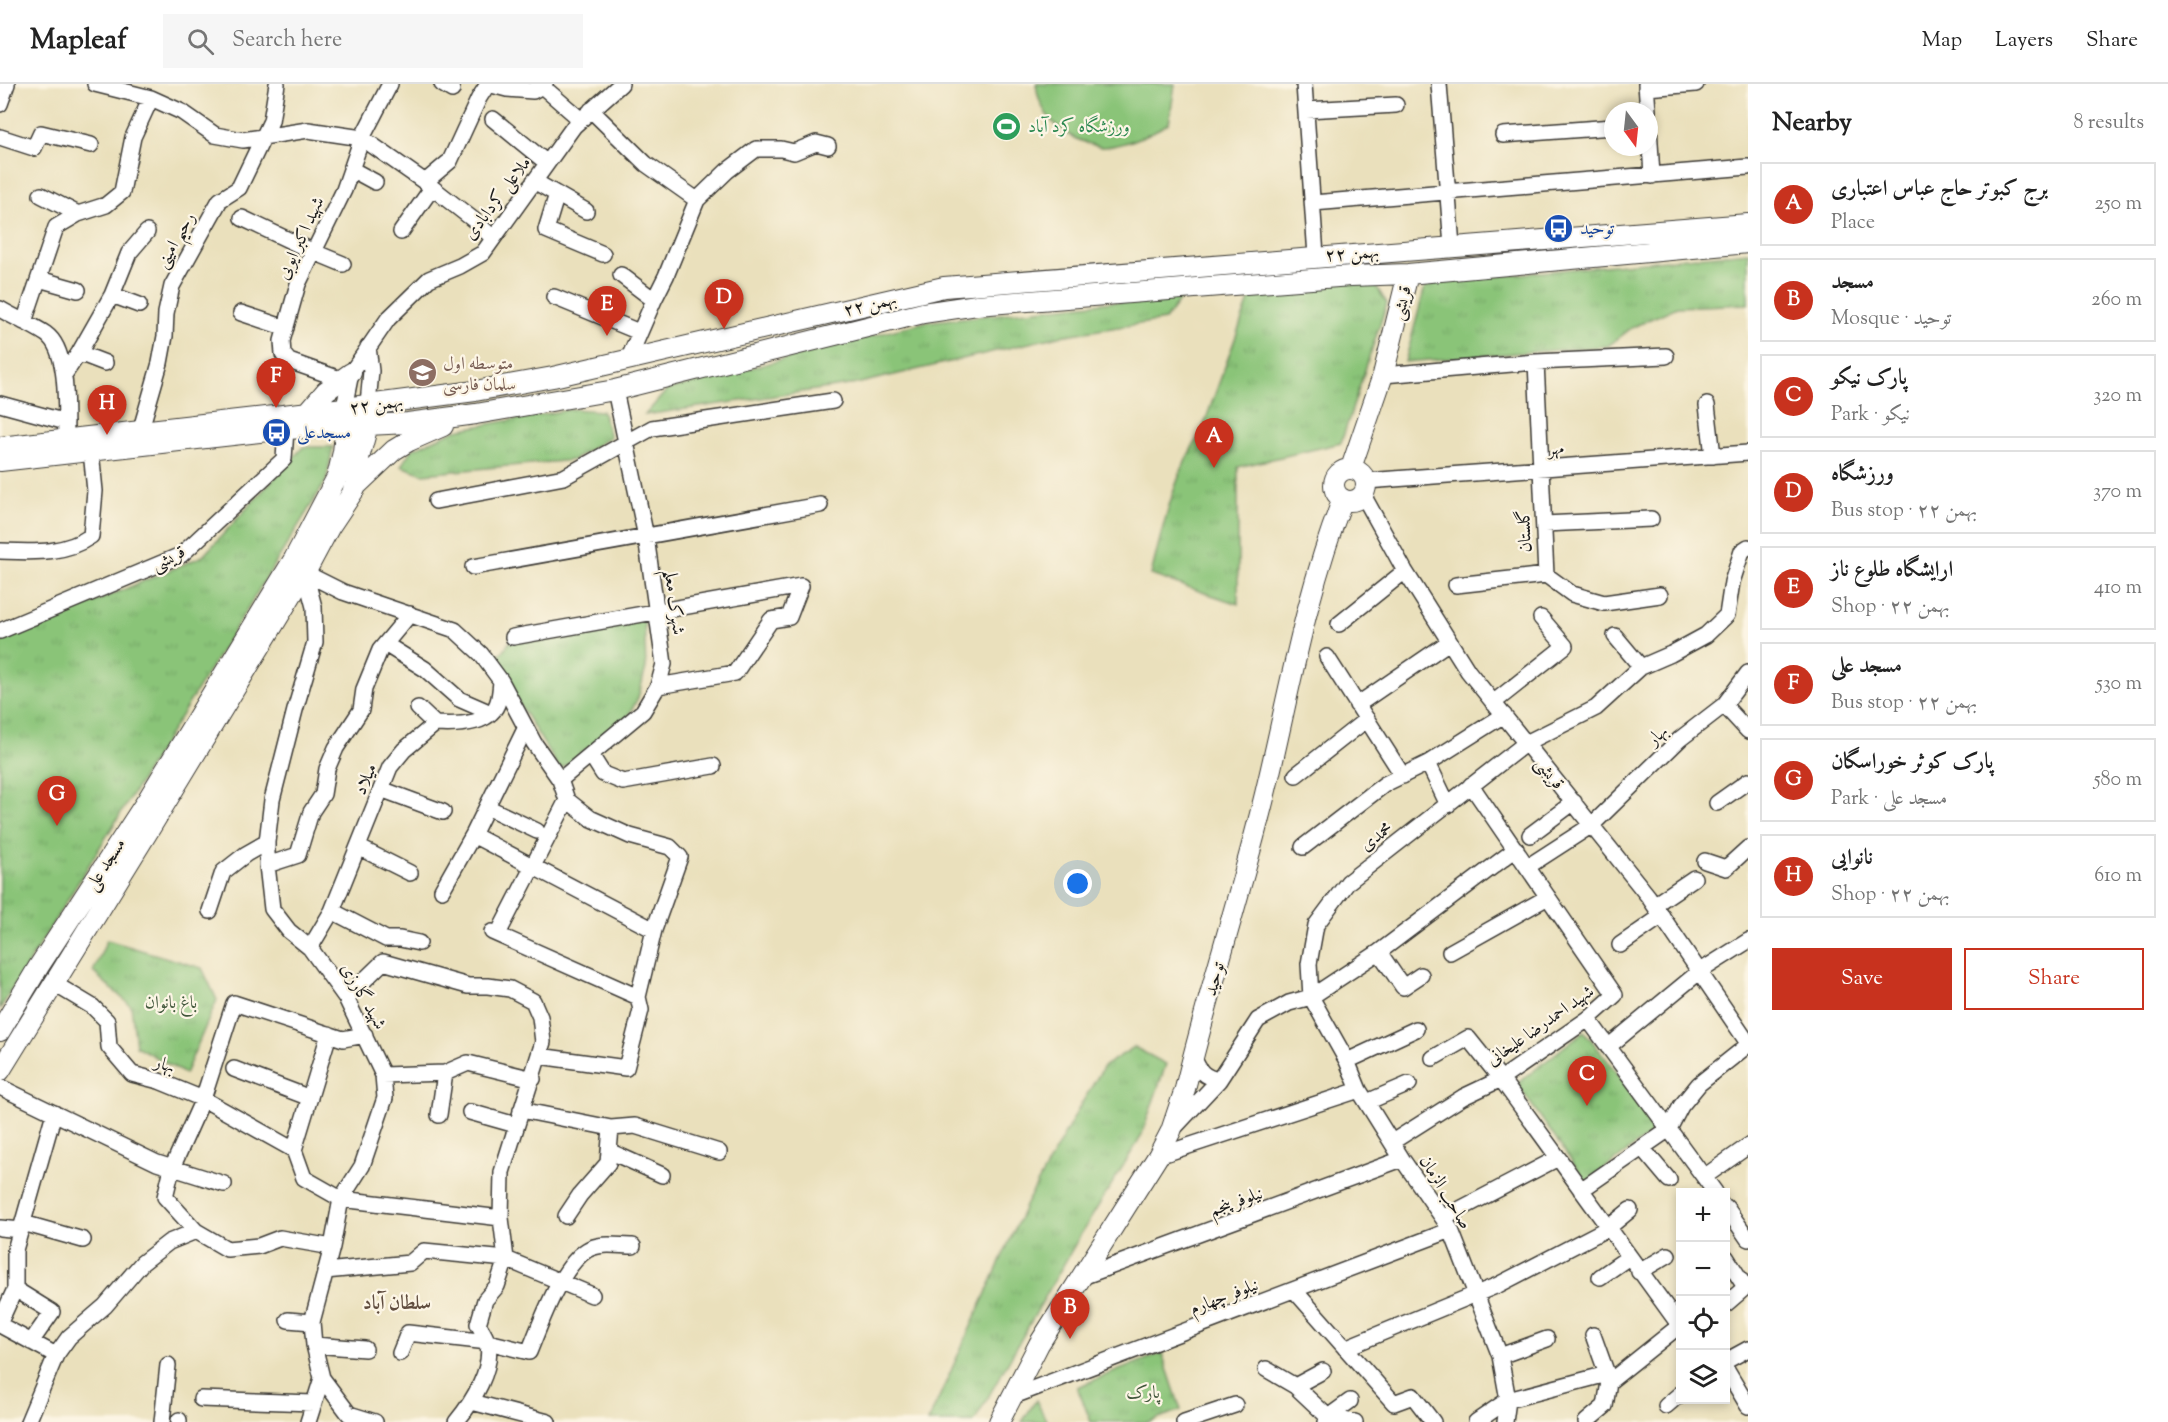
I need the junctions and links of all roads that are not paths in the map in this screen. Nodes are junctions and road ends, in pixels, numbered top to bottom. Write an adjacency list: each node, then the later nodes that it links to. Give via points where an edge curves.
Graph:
1 (7, 84): 14 (street)
2 (95, 84): 10 (street)
3 (277, 84): 22 (street, رحیم امینی, via 271,121)
4 (390, 84): 23 (street, شهید اکبر ایوبی)
5 (621, 84): 17 (street, ملاعلی کردابادی)
6 (1304, 84): 16 (street)
7 (1439, 84): 34 (street)
8 (1696, 84): 11 (street)
9 (544, 85): 17 (street); 33 (street, via 533,91 488,84 450,161)
10 (112, 86): 12 (street)
11 (1646, 86): 13 (street)
12 (151, 99): 22 (street, via 182,112 215,135 243,140); 40 (street, via 133,137 122,192 106,205)
13 (1647, 102)
14 (0, 104)
15 (1396, 105): 16 (street)
16 (1306, 110): 38 (street)
17 (586, 115): 27 (street, ملاعلی کردابادی); 37 (street)
18 (493, 119): 27 (street)
19 (1604, 128): 20 (street)
20 (1503, 135)
21 (0, 137): 24 (street, via 34,148 41,133)
22 (262, 137): 23 (street, via 308,130); 86 (street, رحیم امینی, via 239,188 220,200 172,286 160,363)
23 (362, 138): 29 (street, شهید اکبر ایوبی); 33 (street)
24 (91, 145)
25 (828, 146): 37 (street, via 816,143 794,152 756,149)
26 (1651, 156): 30 (street)
27 (547, 163): 31 (street, ملاعلی کردابادی)
28 (1748, 167): 30 (street)
29 (351, 169): 32 (street); 48 (street, شهید اکبر ایوبی)
30 (1652, 176): 34 (street)
31 (534, 181): 35 (street); 45 (street, ملاعلی کردابادی)
32 (375, 182)
33 (428, 185): 44 (street); 45 (street)
34 (1448, 193): 38 (street); 47 (street)
35 (557, 194): 39 (street); 49 (street, via 546,230)
36 (41, 195): 40 (street)
37 (697, 200): 59 (street)
38 (1312, 203): 50 (street)
39 (586, 211)
40 (78, 214): 54 (street, via 56,227)
41 (242, 218): 48 (street)
42 (1748, 224): 47 (main road, ۲۲ بهمن)
43 (147, 232): 57 (street, via 129,254)
44 (400, 232)
45 (493, 238): 67 (street, ملاعلی کردابادی, via 483,253 429,279 388,319)
46 (1748, 243): 52 (main road, ۲۲ بهمن)
47 (1452, 246): 50 (main road, ۲۲ بهمن)
48 (314, 252): 51 (street); 65 (street, شهید اکبر ایوبی, via 298,284)
49 (603, 254)
50 (1316, 256): 55 (main road, ۲۲ بهمن)
51 (343, 264)
52 (1408, 274): 62 (main road, ۲۲ بهمن, via 977,304); 74 (main road, قریشی)
53 (621, 275): 59 (street)
54 (39, 279): 56 (street); 64 (street)
55 (932, 289): 62 (main road); 70 (main road, ۲۲ بهمن)
56 (78, 290)
57 (112, 295): 60 (street); 68 (street)
58 (554, 297): 66 (street)
59 (654, 300): 66 (street)
60 (139, 305)
61 (0, 309): 64 (street)
62 (934, 311): 76 (main road, ۲۲ بهمن)
63 (241, 313): 65 (street)
64 (24, 322): 73 (street, via 48,336 59,353)
65 (286, 328): 75 (street, شهید اکبر ایوبی, via 283,354 290,362)
66 (639, 332): 70 (street)
67 (368, 347): 75 (street, ملاعلی کردابادی); 79 (street)
68 (79, 353): 72 (street); 73 (street)
69 (1666, 356): 71 (street)
70 (628, 360): 79 (main road, ۲۲ بهمن, via 475,391)
71 (1536, 362): 74 (street); 95 (street, گلستان)
72 (105, 363)
73 (64, 375): 85 (street)
74 (1383, 375): 94 (main road, قریشی)
75 (345, 376): 82 (street); 83 (main road)
76 (615, 390): 81 (main road, ۲۲ بهمن); 87 (street, شهرک معلم)
77 (833, 401): 87 (street, via 652,428)
78 (0, 404): 85 (street)
79 (368, 404): 82 (main road, ۲۲ بهمن); 84 (main road)
80 (1707, 405): 92 (street)
81 (476, 414): 84 (main road, ۲۲ بهمن); 98 (main road, مسجد علی, via 409,441 379,463)
82 (345, 417): 83 (main road, ۲۲ بهمن); 84 (main road, ۲۲ بهمن); 90 (main road, مسجد علی)
83 (298, 423): 86 (main road, ۲۲ بهمن); 89 (main road, ۲۲ بهمن); 90 (main road, via 326,437); 117 (street, قریشی, via 284,459 181,555)
84 (368, 425): 98 (main road)
85 (66, 430): 86 (main road, ۲۲ بهمن); 88 (main road, ۲۲ بهمن)
86 (140, 432)
87 (626, 442): 100 (street, via 564,477); 104 (street, شهرک معلم)
88 (0, 447)
89 (91, 451): 93 (main road, ۲۲ بهمن); 106 (street, via 95,490 91,536 82,543 48,552)
90 (343, 452): 96 (main road, مسجد علی)
91 (1748, 453): 92 (street, مهر)
92 (1713, 456): 95 (street, مهر)
93 (0, 461)
94 (1351, 468): 97 (main road, via 1358,470); 99 (main road, via 1338,474 1334,481 1337,495)
95 (1541, 469): 97 (street, مهر); 103 (street, گلستان)
96 (334, 483): 98 (main road); 149 (main road, مسجد علی)
97 (1365, 488): 99 (main road, via 1357,500); 108 (street, قریشی)
98 (355, 489): 109 (main road, مسجد علی)
99 (1343, 499): 195 (main road, توحید, via 1325,545 1302,628 1264,796)
100 (436, 501)
101 (820, 505): 104 (street)
102 (1651, 519): 103 (street)
103 (1544, 524): 110 (street, گلستان)
104 (646, 537): 107 (street); 113 (street, شهرک معلم)
105 (1748, 547): 123 (street, محمدی, via 1742,551 1732,582 1727,615 1707,635)
106 (0, 551)
107 (473, 567)
108 (1405, 571): 116 (street); 120 (street, قریشی)
109 (305, 573): 114 (street, via 343,592); 149 (main road, مسجد علی); 158 (street, شهید گارزی, via 314,607 315,642 272,800)
110 (1546, 575): 111 (street); 112 (street, گلستان, via 1572,594 1604,603)
111 (1456, 585)
112 (1660, 595)
113 (656, 612): 119 (street); 126 (street, شهرک معلم, via 664,664); 126 (street, via 801,586 789,617 771,620 735,673)
114 (410, 614): 121 (street); 125 (street, via 455,630 481,654)
115 (1541, 618): 127 (street, via 1565,646)
116 (1339, 624)
117 (0, 631)
118 (1616, 636): 123 (street)
119 (513, 637)
120 (1449, 642): 127 (street, قریشی); 128 (street)
121 (385, 644): 131 (street, via 424,669 459,699); 164 (street, via 364,689 361,710 327,768 323,794 311,812 298,855)
122 (1327, 657): 128 (street)
123 (1641, 667): 137 (street, محمدی, via 1596,708)
124 (1748, 673): 129 (street, بهار)
125 (501, 681): 131 (street, via 499,698); 135 (street)
126 (658, 686): 138 (street, شهرک معلم, via 644,711)
127 (1493, 703): 132 (street, قریشی)
128 (1356, 705): 133 (street)
129 (1724, 705): 136 (street); 154 (street, بهار, via 1680,739)
130 (418, 708): 134 (street)
131 (491, 713): 134 (street, via 471,722)
132 (1503, 715): 137 (street, قریشی); 139 (street)
133 (1367, 719): 141 (street); 142 (street)
134 (435, 724): 146 (street, میلاد, via 390,767)
135 (525, 729): 143 (street); 152 (street)
136 (1748, 731)
137 (1526, 743): 145 (street, محمدی); 148 (street, قریشی)
138 (591, 755): 140 (street, via 603,774 623,782); 143 (street, شهرک معلم)
139 (1428, 763): 142 (street); 151 (street)
140 (712, 766)
141 (1296, 775)
142 (1403, 776): 160 (street, via 1385,784)
143 (560, 780): 147 (street)
144 (1748, 781): 150 (street)
145 (1471, 785): 151 (street, محمدی); 162 (street, شهید احمدرضا علیخانی)
146 (381, 789): 153 (street); 159 (street, میلاد)
147 (567, 800): 165 (street); 174 (street, via 590,818 630,836 670,847 680,857)
148 (1574, 802): 154 (street, قریشی); 157 (street)
149 (156, 803): 183 (main road, مسجد علی); 189 (main road, مسجد علی, via 39,966)
150 (1717, 803)
151 (1448, 806): 186 (street, محمدی, via 1348,882 1316,925 1309,964)
152 (487, 807): 155 (street); 156 (street)
153 (443, 812)
154 (1592, 825): 166 (street, بهار); 173 (street, قریشی)
155 (537, 831)
156 (473, 835): 165 (street); 169 (street)
157 (1530, 835)
158 (267, 842): 164 (street, شهید گارزی); 171 (street, via 223,872)
159 (358, 847): 167 (street); 172 (street, میلاد)
160 (1303, 847)
161 (1748, 848): 163 (street, via 1726,868)
162 (1515, 849): 166 (street, شهید احمدرضا علیخانی); 179 (street)
163 (1705, 861)
164 (267, 865): 178 (street, شهید گارزی, via 272,909 289,931)
165 (531, 867): 174 (street); 184 (street, via 495,933)
166 (1527, 867): 170 (street, شهید احمدرضا علیخانی)
167 (410, 873)
168 (1694, 878): 173 (street)
169 (442, 890)
170 (1548, 897): 180 (street); 187 (street, شهید احمدرضا علیخانی, via 1615,995)
171 (210, 911)
172 (332, 911): 176 (street, via 386,939); 178 (street, میلاد)
173 (1658, 911): 177 (street); 181 (street, قریشی)
174 (654, 930): 184 (street)
175 (1748, 941): 181 (street)
176 (419, 943)
177 (1620, 945)
178 (310, 948): 185 (street, شهید گارزی)
179 (1379, 952): 182 (street, via 1403,987); 186 (street)
180 (1449, 952)
181 (1699, 972): 192 (street, قریشی); 193 (street)
182 (1421, 975)
183 (53, 983): 199 (main road, مسجد علی); 209 (street, بهار, via 93,1007 107,1022 109,1047 132,1074)
184 (638, 997): 194 (street, via 641,1010 626,1068)
185 (346, 998): 191 (street, شهید گارزی); 194 (street, via 383,962 468,986 510,989 533,1000 543,1042)
186 (1311, 998): 197 (street, صاحب الزمان); 204 (street, via 1289,1003 1258,1020)
187 (1588, 1019): 193 (street); 203 (street, شهید احمدرضا علیخانی)
188 (1416, 1029): 197 (street)
189 (0, 1031)
190 (329, 1034): 191 (street, via 344,1039); 208 (street); 209 (street, via 234,1003)
191 (366, 1035): 201 (street, شهید گارزی)
192 (1748, 1044): 216 (street, via 1699,1084 1681,1106)
193 (1608, 1047): 216 (street)
194 (539, 1056): 202 (street)
195 (1193, 1056): 204 (street, via 1202,1074); 217 (main road, توحید)
196 (1433, 1058): 203 (street, via 1468,1038)
197 (1347, 1061): 207 (street, صاحب الزمان)
198 (234, 1069): 208 (street)
199 (0, 1071)
200 (445, 1073): 201 (street); 202 (street, via 468,1063); 213 (street)
201 (383, 1075): 234 (street, شهید گارزی, via 385,1098 362,1166)
202 (533, 1079): 210 (street)
203 (1501, 1079): 218 (street, شهید احمدرضا علیخانی); 225 (street)
204 (1219, 1080): 217 (street)
205 (1409, 1084): 207 (street)
206 (0, 1087): 212 (street)
207 (1363, 1096): 218 (street, صاحب الزمان); 224 (street)
208 (310, 1098): 221 (street)
209 (203, 1100): 221 (street, بهار); 227 (street)
210 (521, 1110): 214 (street); 215 (street)
211 (470, 1112): 214 (street)
212 (54, 1113): 227 (street); 240 (street)
213 (439, 1115)
214 (516, 1125): 238 (street, via 502,1172)
215 (611, 1128): 222 (street); 223 (street, via 635,1126)
216 (1670, 1129): 220 (street); 229 (street)
217 (1171, 1131): 224 (main road, توحید)
218 (1392, 1142): 226 (street, صاحب الزمان)
219 (1748, 1146): 229 (street)
220 (1642, 1148): 230 (street); 233 (street)
221 (294, 1150): 234 (street, via 304,1178)
222 (609, 1151): 228 (street); 237 (street, via 608,1163)
223 (719, 1152)
224 (1158, 1156): 254 (main road, توحید)
225 (1558, 1158): 233 (street); 239 (street, نیلوفر چهارم)
226 (1402, 1159): 239 (street, صاحب الزمان); 254 (street, نیلوفر پنجم)
227 (172, 1168): 231 (street); 243 (street, via 165,1197)
228 (662, 1175)
229 (1704, 1177): 232 (street)
230 (1669, 1180)
231 (224, 1184)
232 (1712, 1188)
233 (1581, 1190): 242 (street)
234 (341, 1199): 238 (street); 247 (street, شهید گارزی)
235 (1630, 1210): 242 (street)
236 (1730, 1214): 244 (street)
237 (566, 1216)
238 (501, 1218): 250 (street)
239 (1447, 1224): 259 (street, نیلوفر چهارم); 261 (street, صاحب الزمان)
240 (22, 1227): 241 (street); 245 (street); 258 (street, via 15,1250)
241 (0, 1228)
242 (1608, 1228): 249 (street); 261 (street)
243 (196, 1231): 247 (street, via 227,1249 260,1246 280,1238); 277 (street, via 169,1242 142,1263)
244 (1748, 1239)
245 (83, 1240)
246 (633, 1246): 256 (street, via 603,1245 587,1250)
247 (332, 1247): 252 (street, شهید گارزی)
248 (1668, 1255): 253 (street)
249 (1629, 1257): 253 (street); 255 (street)
250 (506, 1259): 252 (street, via 424,1251 410,1263); 256 (street); 271 (street, via 497,1286 485,1300 478,1324)
251 (1730, 1264): 257 (street)
252 (325, 1271): 265 (street, شهید گارزی)
253 (1639, 1272): 264 (street)
254 (1082, 1276): 287 (main road, توحید)
255 (1600, 1277)
256 (559, 1282): 260 (street); 271 (street, via 529,1352)
257 (1747, 1286): 262 (street)
258 (15, 1289): 266 (street); 270 (street, via 52,1312)
259 (1295, 1291): 273 (street); 287 (street, نیلوفر چهارم)
260 (592, 1295)
261 (1477, 1295): 273 (street); 278 (street, صاحب الزمان)
262 (1730, 1300)
263 (288, 1320): 265 (street)
264 (1676, 1321)
265 (312, 1322): 272 (street, شهید گارزی)
266 (0, 1324): 270 (street)
267 (1676, 1329): 285 (street)
268 (1593, 1335): 285 (street)
269 (1547, 1339): 278 (street)
270 (31, 1342): 277 (street)
271 (488, 1342): 276 (street, via 408,1333); 292 (street, via 487,1369)
272 (314, 1345): 274 (street); 284 (street, شهید گارزی)
273 (1345, 1348): 308 (street, via 1394,1403 1413,1396)
274 (365, 1349)
275 (1748, 1349): 279 (street)
276 (400, 1353)
277 (56, 1355): 299 (street)
278 (1500, 1356): 290 (street, صاحب الزمان)
279 (1730, 1358)
280 (168, 1365): 300 (street)
281 (1266, 1368): 286 (street)
282 (1323, 1371): 286 (street)
283 (1730, 1377): 296 (street)
284 (322, 1378): 293 (street); 297 (street, شهید گارزی)
285 (1608, 1378): 290 (street); 311 (street, via 1605,1406)
286 (1295, 1386): 298 (street)
287 (1011, 1397): 305 (main road, توحید)
288 (1676, 1397): 295 (street)
289 (201, 1399): 293 (street)
290 (1508, 1400): 309 (street); 310 (street, صاحب الزمان)
291 (1350, 1401): 298 (street)
292 (472, 1402): 303 (street); 304 (street)
293 (313, 1403): 301 (street)
294 (1235, 1405): 306 (street)
295 (1666, 1406)
296 (1748, 1406)
297 (347, 1418): 302 (street, شهید گارزی)
298 (1327, 1420): 307 (street)
299 (28, 1422)
300 (162, 1422)
301 (308, 1422)
302 (375, 1422)
303 (456, 1422)
304 (548, 1422)
305 (999, 1422)
306 (1184, 1422)
307 (1355, 1422)
308 (1433, 1422)
309 (1476, 1422)
310 (1505, 1422)
311 (1586, 1422)

